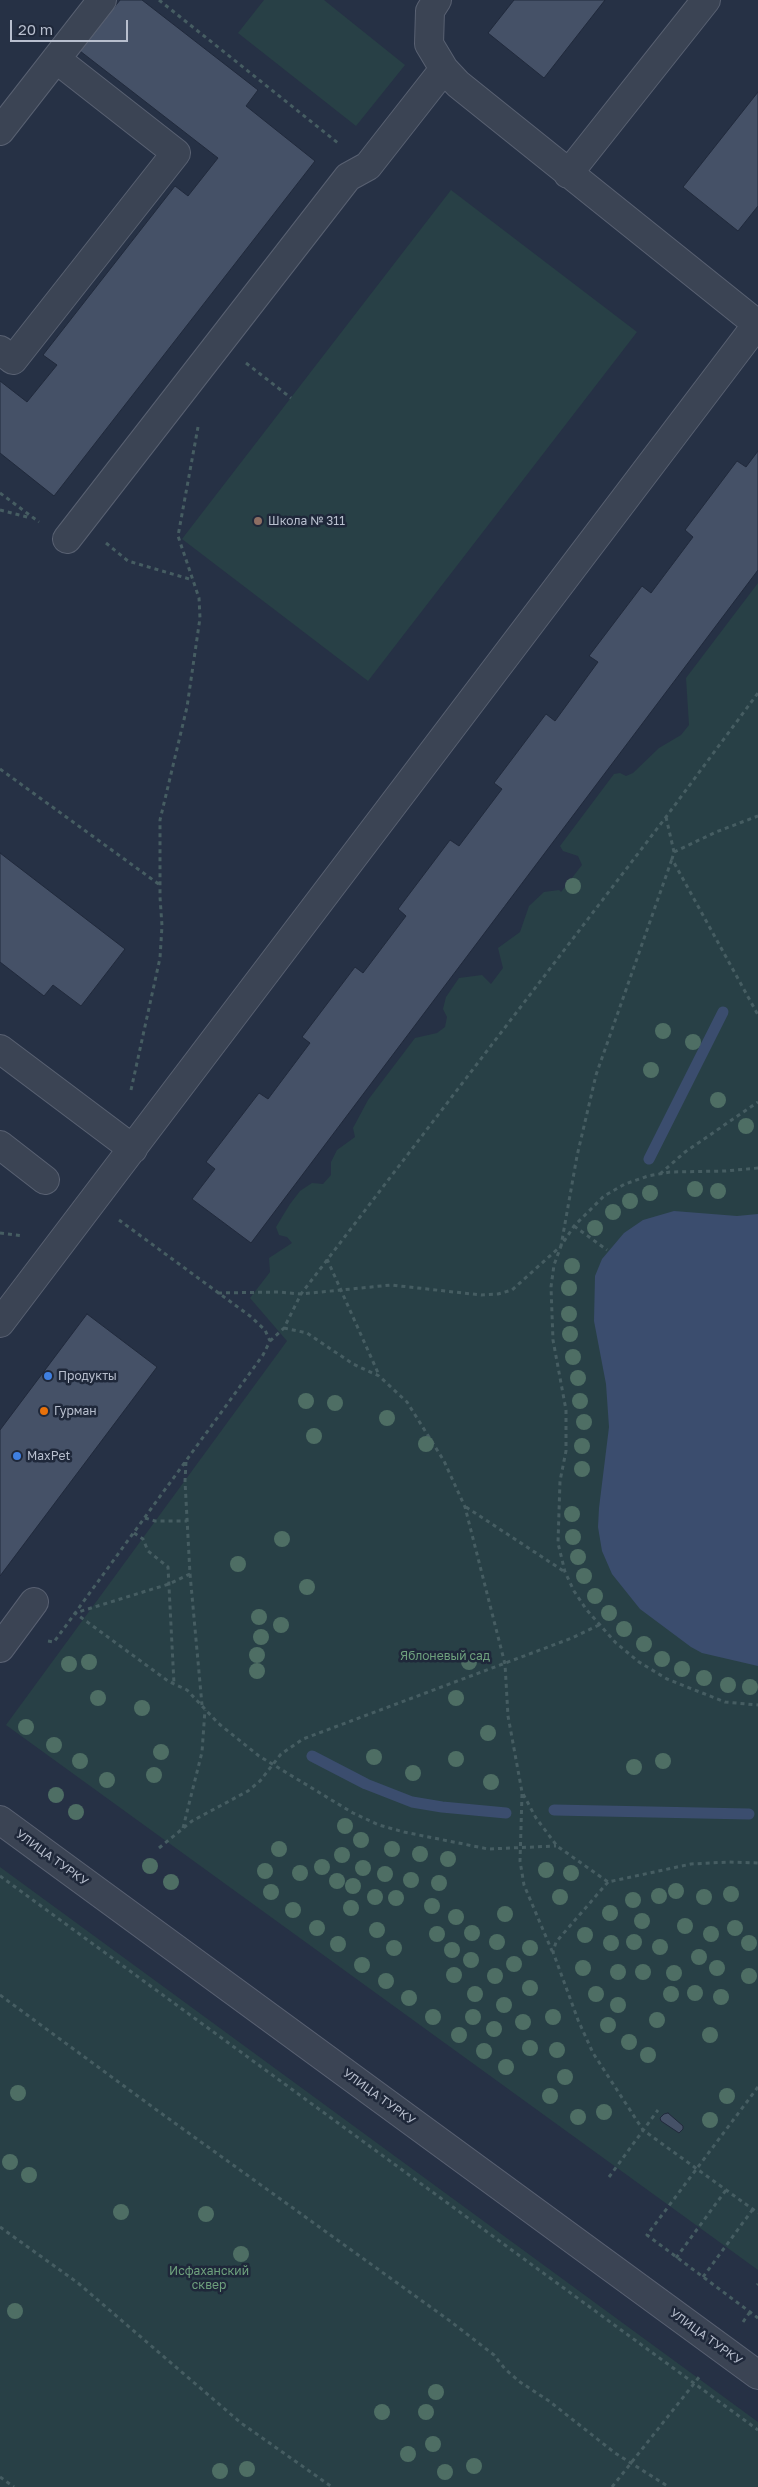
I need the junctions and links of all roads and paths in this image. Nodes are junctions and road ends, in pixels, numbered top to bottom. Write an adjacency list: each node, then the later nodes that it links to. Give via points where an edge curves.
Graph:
1 (102, 0): 5 (street)
2 (159, 0): 8 (path)
3 (437, 0): 6 (street, via 430,10 429,44)
4 (706, 0): 9 (street)
5 (56, 59): 7 (street); 12 (street, via 176,153 14,360)
6 (444, 69): 8 (street); 9 (street)
7 (0, 131)
8 (368, 166): 11 (street, via 348,177)
9 (568, 174): 10 (street)
10 (758, 323): 31 (street)
11 (220, 342): 13 (street); 14 (path)
12 (0, 350)
13 (185, 387): 18 (street); 19 (path, via 199,402 200,420 178,536)
14 (291, 398)
15 (0, 493): 17 (path)
16 (0, 510): 17 (path)
17 (34, 519): 18 (path)
18 (73, 531): 19 (path, via 128,561)
19 (192, 580): 26 (path, via 199,598 200,618 187,707 160,820)
20 (758, 693): 23 (path)
21 (0, 769): 26 (path)
22 (758, 816): 24 (path)
23 (666, 817): 24 (path); 39 (path)
24 (674, 852): 25 (path)
25 (672, 859): 27 (path); 37 (path, via 596,1075 577,1156)
26 (160, 886): 31 (path, via 160,958 129,1098)
27 (758, 1015)
28 (0, 1049): 31 (street)
29 (758, 1102): 33 (path)
30 (0, 1145): 34 (street)
31 (134, 1149): 35 (street)
32 (758, 1168): 33 (path)
33 (659, 1174): 36 (path, via 624,1184 604,1196)
34 (45, 1180)
35 (94, 1200): 41 (path); 43 (street)
36 (574, 1226): 37 (path); 38 (path)
37 (562, 1246): 40 (path, via 512,1290 498,1294 391,1285); 52 (path, via 554,1265 551,1303 553,1340 566,1410 566,1451 558,1517 558,1543)
38 (607, 1250)
39 (327, 1259): 40 (path); 42 (path)
40 (342, 1289): 42 (path); 46 (path)
41 (218, 1294): 42 (path); 45 (path, via 264,1330)
42 (301, 1294): 44 (path)
43 (0, 1323)
44 (284, 1328): 45 (path); 46 (path, via 307,1333 353,1364)
45 (270, 1341): 47 (path)
46 (379, 1376): 48 (path, via 407,1402 425,1428)
47 (186, 1461): 49 (path); 50 (path)
48 (465, 1507): 52 (path); 59 (path)
49 (145, 1518): 50 (path); 51 (path)
50 (187, 1521): 53 (path)
51 (134, 1532): 54 (path, via 143,1539 148,1551 168,1567); 56 (path)
52 (564, 1572): 57 (path)
53 (190, 1574): 54 (path); 62 (path)
54 (169, 1584): 56 (path); 60 (path)
55 (34, 1602): 58 (street)
56 (75, 1614): 58 (path, via 54,1642); 60 (path)
57 (599, 1625): 59 (path); 61 (path, via 616,1644 667,1679 725,1702)
58 (6, 1640)
59 (505, 1664): 64 (path, via 303,1739); 65 (path, via 508,1716)
60 (174, 1684): 62 (path, via 187,1690)
61 (758, 1705)
62 (202, 1706): 63 (path)
63 (205, 1710): 64 (path); 67 (path, via 202,1752)
64 (271, 1764): 67 (path, via 260,1781 248,1791); 68 (path, via 332,1802 379,1825 488,1849)
65 (522, 1792): 68 (path); 69 (path)
66 (0, 1820): 88 (street, УЛИЦА ТУРКУ)
67 (183, 1828): 70 (path)
68 (521, 1846): 69 (path); 74 (path, via 524,1885)
69 (557, 1846): 73 (path)
70 (159, 1848)
71 (758, 1862): 73 (path, via 691,1864)
72 (0, 1876): 89 (path)
73 (608, 1882): 74 (path, via 556,1942)
74 (553, 1952): 78 (path, via 565,1990 593,2053)
75 (0, 1995): 91 (path, via 450,2321 494,2355 520,2382)
76 (758, 2086): 79 (path)
77 (658, 2110): 78 (path)
78 (643, 2130): 79 (path); 80 (path)
79 (697, 2168): 81 (path); 85 (path, via 646,2235)
80 (609, 2177)
81 (726, 2190): 82 (path); 85 (path)
82 (752, 2209): 83 (path); 86 (path)
83 (758, 2213)
84 (0, 2226): 94 (path, via 78,2283 240,2423)
85 (676, 2258): 86 (path)
86 (703, 2277): 87 (path)
87 (758, 2318)
88 (758, 2375)
89 (694, 2383): 90 (path); 91 (path)
90 (758, 2430)
91 (631, 2463): 95 (path); 96 (path)
92 (0, 2477): 93 (path)
93 (14, 2487)
94 (332, 2487)
95 (612, 2487)
96 (669, 2487)

